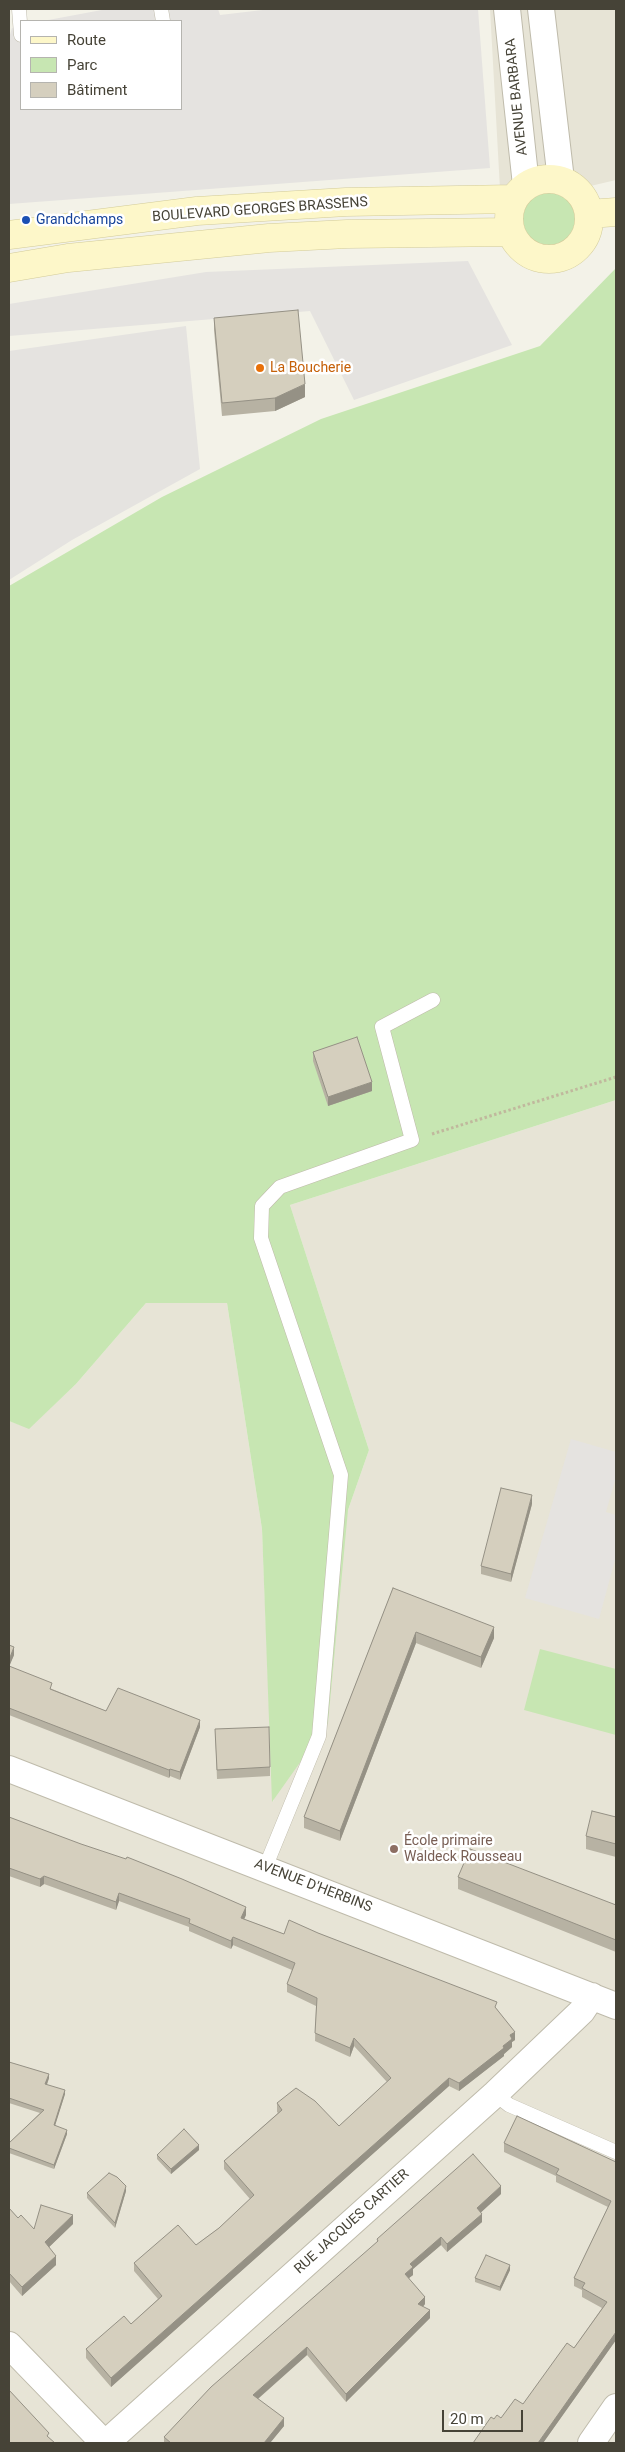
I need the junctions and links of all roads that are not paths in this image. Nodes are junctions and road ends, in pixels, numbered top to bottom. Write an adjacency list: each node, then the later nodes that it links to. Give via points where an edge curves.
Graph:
1 (19, 9): 4 (lane)
2 (507, 9): 6 (street, AVENUE BARBARA)
3 (540, 9): 5 (street)
4 (20, 22)
5 (561, 180): 6 (street, via 549,178); 8 (street, via 580,193)
6 (520, 192): 9 (street, via 509,210); 10 (street, BOULEVARD GEORGES BRASSENS, via 197,211)
7 (616, 212): 8 (street)
8 (589, 214): 9 (street, via 584,240 575,250 551,259 538,258 526,252 516,244)
9 (510, 232): 11 (street, via 347,234 260,239 68,258)
10 (9, 235)
11 (9, 268)
12 (433, 1000): 14 (lane, via 382,1027 412,1140 280,1187 262,1206 261,1238 341,1475 319,1736)
13 (9, 1769): 14 (street, AVENUE D'HERBINS)
14 (265, 1868): 15 (street, AVENUE D'HERBINS)
15 (592, 1996): 16 (street, AVENUE D'HERBINS); 17 (street, RUE JACQUES CARTIER, via 582,2011)
16 (616, 2006)
17 (495, 2094): 18 (lane, via 509,2105); 20 (street, RUE JACQUES CARTIER)
18 (616, 2152)
19 (9, 2345): 20 (street)
20 (105, 2443)

